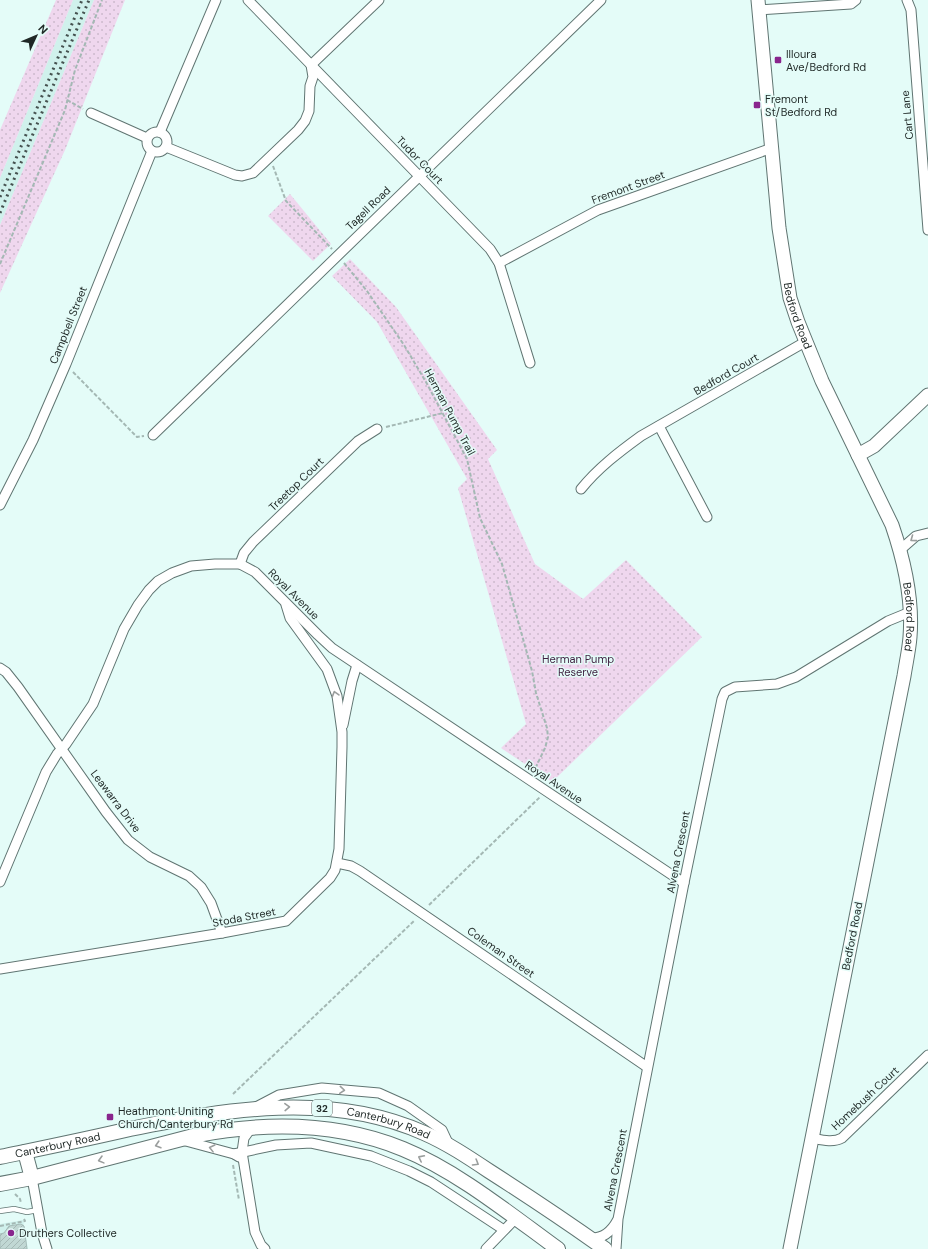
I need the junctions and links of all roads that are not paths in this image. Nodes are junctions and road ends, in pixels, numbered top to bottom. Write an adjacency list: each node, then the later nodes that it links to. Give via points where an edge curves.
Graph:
1 (216, 0): 11 (street)
2 (248, 0): 9 (street, Tudor Court)
3 (380, 0): 9 (street)
4 (601, 0): 16 (street, Tagell Road)
5 (856, 0): 7 (street, via 851,4)
6 (907, 0): 17 (street, Cart Lane, via 911,10)
7 (839, 2): 8 (street)
8 (759, 5): 14 (main road, Bedford Road)
9 (312, 65): 13 (street, via 309,111 305,121 253,173 235,175); 16 (street, Tudor Court)
10 (91, 113): 12 (street)
11 (160, 132): 12 (street, via 154,132); 13 (street, via 166,136)
12 (147, 138): 15 (street, via 147,144)
13 (166, 147): 15 (street, via 158,152)
14 (772, 148): 18 (street, Fremont Street, via 598,210); 19 (main road, Bedford Road, via 779,228 790,298)
15 (152, 151): 27 (street, Campbell Street, via 66,364 33,440)
16 (419, 176): 18 (street, Tudor Court, via 490,249); 24 (street, Tagell Road)
17 (928, 230)
18 (499, 263): 20 (street, Tudor Court)
19 (805, 342): 22 (street, Bedford Court); 25 (main road, Bedford Road)
20 (530, 363)
21 (928, 395): 25 (main road, via 874,446)
22 (659, 426): 26 (street, Bedford Court, via 622,449); 28 (street)
23 (377, 429): 31 (street, Treetop Court, via 358,441 253,542 244,553)
24 (154, 435)
25 (858, 454): 30 (main road, Bedford Road, via 892,525)
26 (581, 489)
27 (0, 505)
28 (707, 517)
29 (928, 533): 30 (street, one-way to 30, via 916,536)
30 (900, 550): 33 (main road, Bedford Road)
31 (240, 564): 32 (street, Royal Avenue, via 255,572); 37 (street, via 192,566 158,581 149,590 124,629 93,704)
32 (285, 602): 34 (street, Royal Avenue, via 332,648); 36 (street, Stoda Street, one-way to 32, via 337,696 327,669 290,618)
33 (910, 612): 40 (street, Alvena Crescent, via 888,621 796,677 777,684 735,687 725,692 718,711); 47 (main road, Bedford Road, via 910,636 904,676)
34 (357, 665): 36 (street, Stoda Street); 40 (street, Royal Avenue)
35 (0, 668): 37 (street, Leawarra Drive, via 18,687)
36 (342, 732): 38 (street, Stoda Street)
37 (62, 748): 39 (street, via 46,772); 41 (street, Leawarra Drive, via 128,840 150,857 189,876 201,887 211,903)
38 (337, 863): 41 (street, Stoda Street, via 330,878 286,921); 44 (street, Coleman Street, via 360,870)
39 (0, 882)
40 (684, 883): 44 (street, Alvena Crescent)
41 (222, 933): 42 (street, Stoda Street)
42 (0, 969)
43 (928, 1055): 47 (street, Homebush Court, via 838,1141)
44 (647, 1067): 58 (street, Alvena Crescent)
45 (251, 1110): 49 (main road, Canterbury Road / 32, one-way to 49, via 319,1107 368,1114 424,1133); 49 (street, one-way to 49, via 279,1095 322,1088 379,1093 408,1106 442,1130); 50 (main road, Canterbury Road / 32, via 160,1123)
46 (252, 1127): 48 (main road, Canterbury Road / 32); 51 (street); 57 (main road, Canterbury Road / 32, one-way to 46, via 440,1168 384,1142 354,1134 303,1126)
47 (812, 1138): 67 (main road, Bedford Road)
48 (177, 1139): 51 (street, one-way to 48); 53 (main road, Canterbury Road / 32, one-way to 53)
49 (450, 1148): 60 (main road, Canterbury Road / 32, one-way to 60, via 501,1178)
50 (25, 1152): 52 (main road, Canterbury Road / 32); 53 (main road)
51 (238, 1153): 59 (street, via 276,1145 311,1143 371,1156 431,1182); 62 (street, via 244,1163 255,1232)
52 (0, 1157)
53 (32, 1178): 54 (main road, Canterbury Road / 32); 55 (street)
54 (0, 1184)
55 (38, 1210): 56 (lane); 61 (street)
56 (0, 1211)
57 (516, 1218): 59 (street); 64 (main road, Canterbury Road / 32)
58 (618, 1219): 60 (street, Alvena Crescent, via 607,1234); 66 (street, Alvena Crescent)
59 (504, 1230): 63 (street)
60 (590, 1238): 65 (main road, Canterbury Road / 32)
61 (47, 1249)
62 (265, 1249)
63 (486, 1249)
64 (558, 1249)
65 (605, 1249)
66 (616, 1249)
67 (790, 1249)

